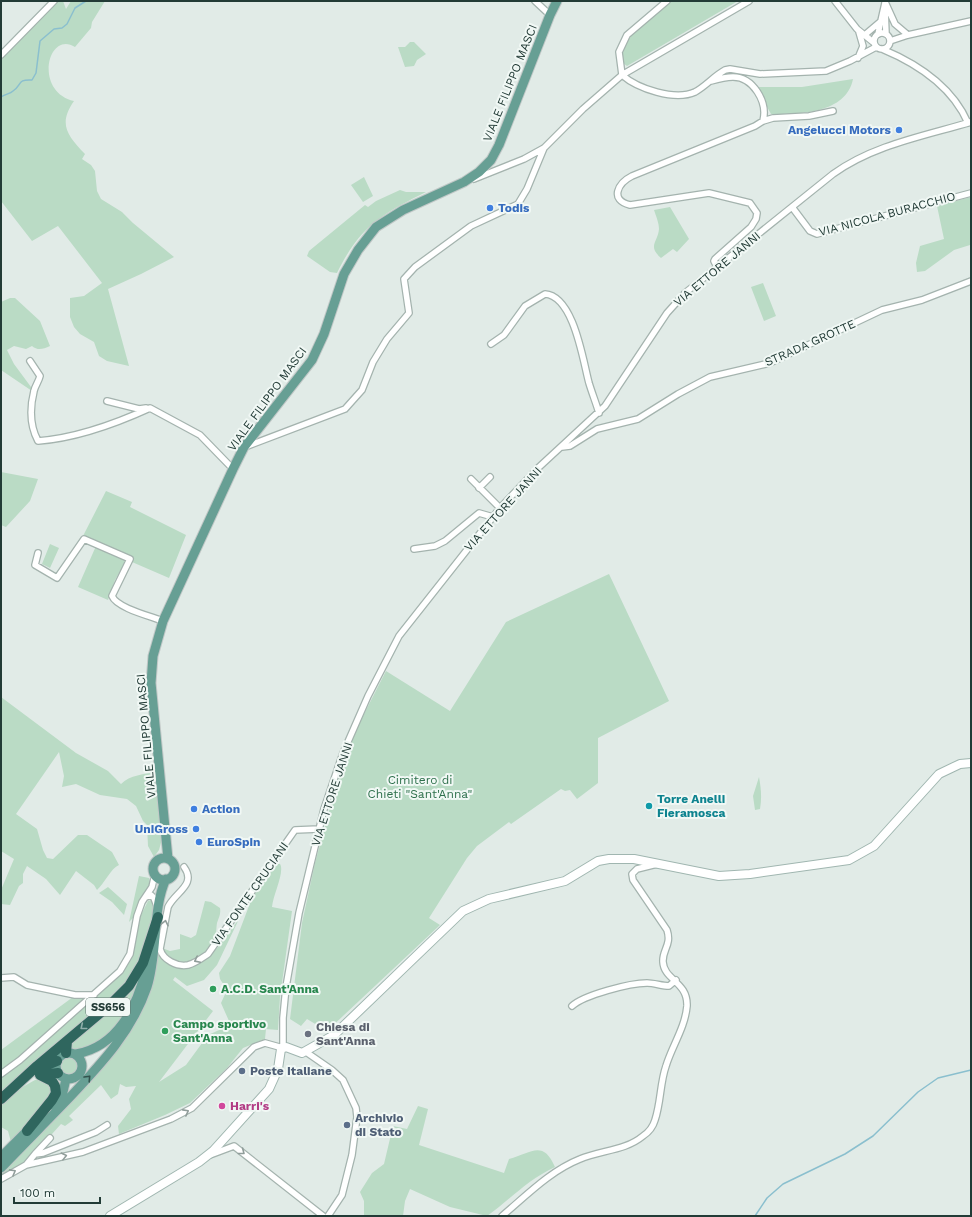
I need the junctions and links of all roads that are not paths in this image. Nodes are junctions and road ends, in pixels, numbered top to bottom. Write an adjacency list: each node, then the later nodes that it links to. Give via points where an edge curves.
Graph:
1 (54, 1): 19 (street)
2 (535, 1): 8 (street)
3 (557, 1): 8 (main road, VIALE FILIPPO MASCI)
4 (667, 1): 22 (street, via 627,35 619,52)
5 (749, 1): 22 (street)
6 (835, 1): 11 (street)
7 (885, 2): 10 (street); 14 (street); 15 (street, via 895,24)
8 (550, 15): 28 (main road, VIALE FILIPPO MASCI, via 500,145 491,160)
9 (971, 21): 15 (street)
10 (880, 22): 12 (street); 13 (street)
11 (857, 29): 12 (street); 17 (street); 21 (street, via 863,44)
12 (867, 33): 13 (street)
13 (877, 34): 14 (street); 17 (street)
14 (887, 34): 15 (street); 16 (street)
15 (908, 35): 16 (street)
16 (890, 43): 17 (street); 20 (street)
17 (876, 45): 18 (street); 21 (street)
18 (888, 52): 20 (street); 21 (street, via 873,52)
19 (1, 55)
20 (899, 56): 26 (street, via 945,87 959,103)
21 (858, 58): 23 (street, via 826,71 760,74 730,69 718,73)
22 (622, 75): 23 (street, via 631,83 677,96 695,92); 27 (street)
23 (707, 83): 25 (street, via 734,77 744,80 753,86 764,104)
24 (832, 111): 25 (street)
25 (764, 121): 31 (street, via 624,179 618,189 621,201 630,205 710,193 750,203 755,207 754,224 715,259)
26 (970, 123): 30 (street, VIA ETTORE JANNI, via 861,157 833,174)
27 (544, 148): 28 (street, via 524,159); 40 (street, via 518,204 471,226 415,267 404,279 409,313 387,339 373,362 362,390 345,410)
28 (464, 182): 40 (main road, VIALE FILIPPO MASCI, via 403,210 376,227 344,274 324,334 312,360)
29 (971, 193): 30 (street, VIA NICOLA BURACCHIO, via 817,234 810,231)
30 (792, 208): 31 (street, VIA ETTORE JANNI)
31 (717, 267): 39 (street, VIA ETTORE JANNI, via 675,303)
32 (971, 276): 34 (street, STRADA GROTTE)
33 (971, 281): 34 (street)
34 (962, 284): 41 (street, STRADA GROTTE, via 922,300 882,310 770,363 710,377 638,419 597,429 570,446)
35 (491, 344): 39 (street, via 504,335 524,306 545,294 554,297 565,309 576,331)
36 (30, 361): 38 (street, via 40,376 34,392 31,419 38,441 52,440 112,424)
37 (107, 401): 38 (street)
38 (150, 408): 42 (street, via 200,435)
39 (600, 413): 41 (street, VIA ETTORE JANNI)
40 (244, 447): 42 (main road, VIALE FILIPPO MASCI)
41 (562, 447): 46 (street, VIA ETTORE JANNI)
42 (233, 469): 50 (main road, VIALE FILIPPO MASCI)
43 (490, 477): 45 (street)
44 (471, 479): 45 (street)
45 (480, 488): 46 (street)
46 (500, 508): 47 (street, VIA ETTORE JANNI)
47 (493, 517): 48 (street, via 479,513 445,541 435,546); 52 (street, VIA ETTORE JANNI, via 399,636 368,696 343,753)
48 (414, 549)
49 (38, 553): 50 (street, via 35,565 57,578 84,539 130,558 112,596 114,601)
50 (163, 620): 53 (main road, VIALE FILIPPO MASCI, via 153,656 151,683 164,812)
51 (971, 763): 54 (street, via 960,764 939,774 874,846 849,860 734,876 719,876)
52 (319, 829): 55 (street, VIA FONTE CRUCIANI, one-way to 55, via 295,830 208,954 188,965 172,962 161,954 160,945 168,907 188,881); 64 (street, VIA ETTORE JANNI, via 299,913 286,987)
53 (163, 859): 56 (main road, via 154,867); 56 (main road, via 174,864 175,870 173,876)
54 (658, 863): 60 (street, via 637,869 632,874 633,880 667,930 670,938 663,962 667,971); 65 (street, via 634,859 598,861 565,881 489,899 463,911 334,1035)
55 (184, 867)
56 (160, 877): 57 (street); 58 (main road)
57 (146, 897): 58 (street, via 153,897); 61 (street, via 134,927 130,954 120,971)
58 (158, 914): 63 (highway, SS656, one-way to 63, via 143,963 129,986); 66 (main road, via 145,972 124,1020 101,1046); 67 (main road, via 151,972 142,999 125,1033)
59 (1, 978): 61 (street, via 14,977 27,984 75,995)
60 (676, 980): 62 (street, via 669,986 649,983 630,985 580,1000); 88 (street, via 685,993 687,1006 680,1034 665,1068 651,1129 642,1138 611,1152 581,1158 551,1174)
61 (94, 995): 70 (street)
62 (572, 1006)
63 (67, 1041): 66 (highway); 71 (highway, SS656)
64 (283, 1048): 65 (street); 80 (street, via 280,1050 278,1069 269,1089); 82 (street, one-way to 64, via 83,1152 171,1119 192,1108 254,1047 265,1043)
65 (304, 1052): 87 (street, via 343,1080 356,1108 352,1155 342,1195)
66 (71, 1053): 68 (main road, via 60,1056); 69 (main road, via 81,1058)
67 (106, 1057): 69 (main road); 74 (main road, one-way to 67)
68 (57, 1061): 71 (highway, SS656); 73 (main road, via 56,1067)
69 (83, 1067): 73 (main road, via 80,1074)
70 (1, 1074)
71 (28, 1074): 75 (highway, SS656)
72 (40, 1075): 73 (highway, SS656); 75 (highway, SS656, via 28,1080); 77 (highway, via 52,1081 56,1093)
73 (67, 1077): 74 (main road); 77 (main road, via 61,1095)
74 (69, 1098): 83 (main road)
75 (1, 1099)
76 (107, 1125): 79 (street, via 96,1132)
77 (27, 1131): 81 (main road)
78 (50, 1138): 79 (street)
79 (35, 1154): 82 (street)
80 (208, 1156): 85 (street); 86 (street, one-way to 86, via 234,1146)
81 (1, 1157)
82 (26, 1165): 84 (street, one-way to 82)
83 (1, 1168)
84 (1, 1179)
85 (110, 1216)
86 (323, 1216)
87 (328, 1216)
88 (502, 1216)

